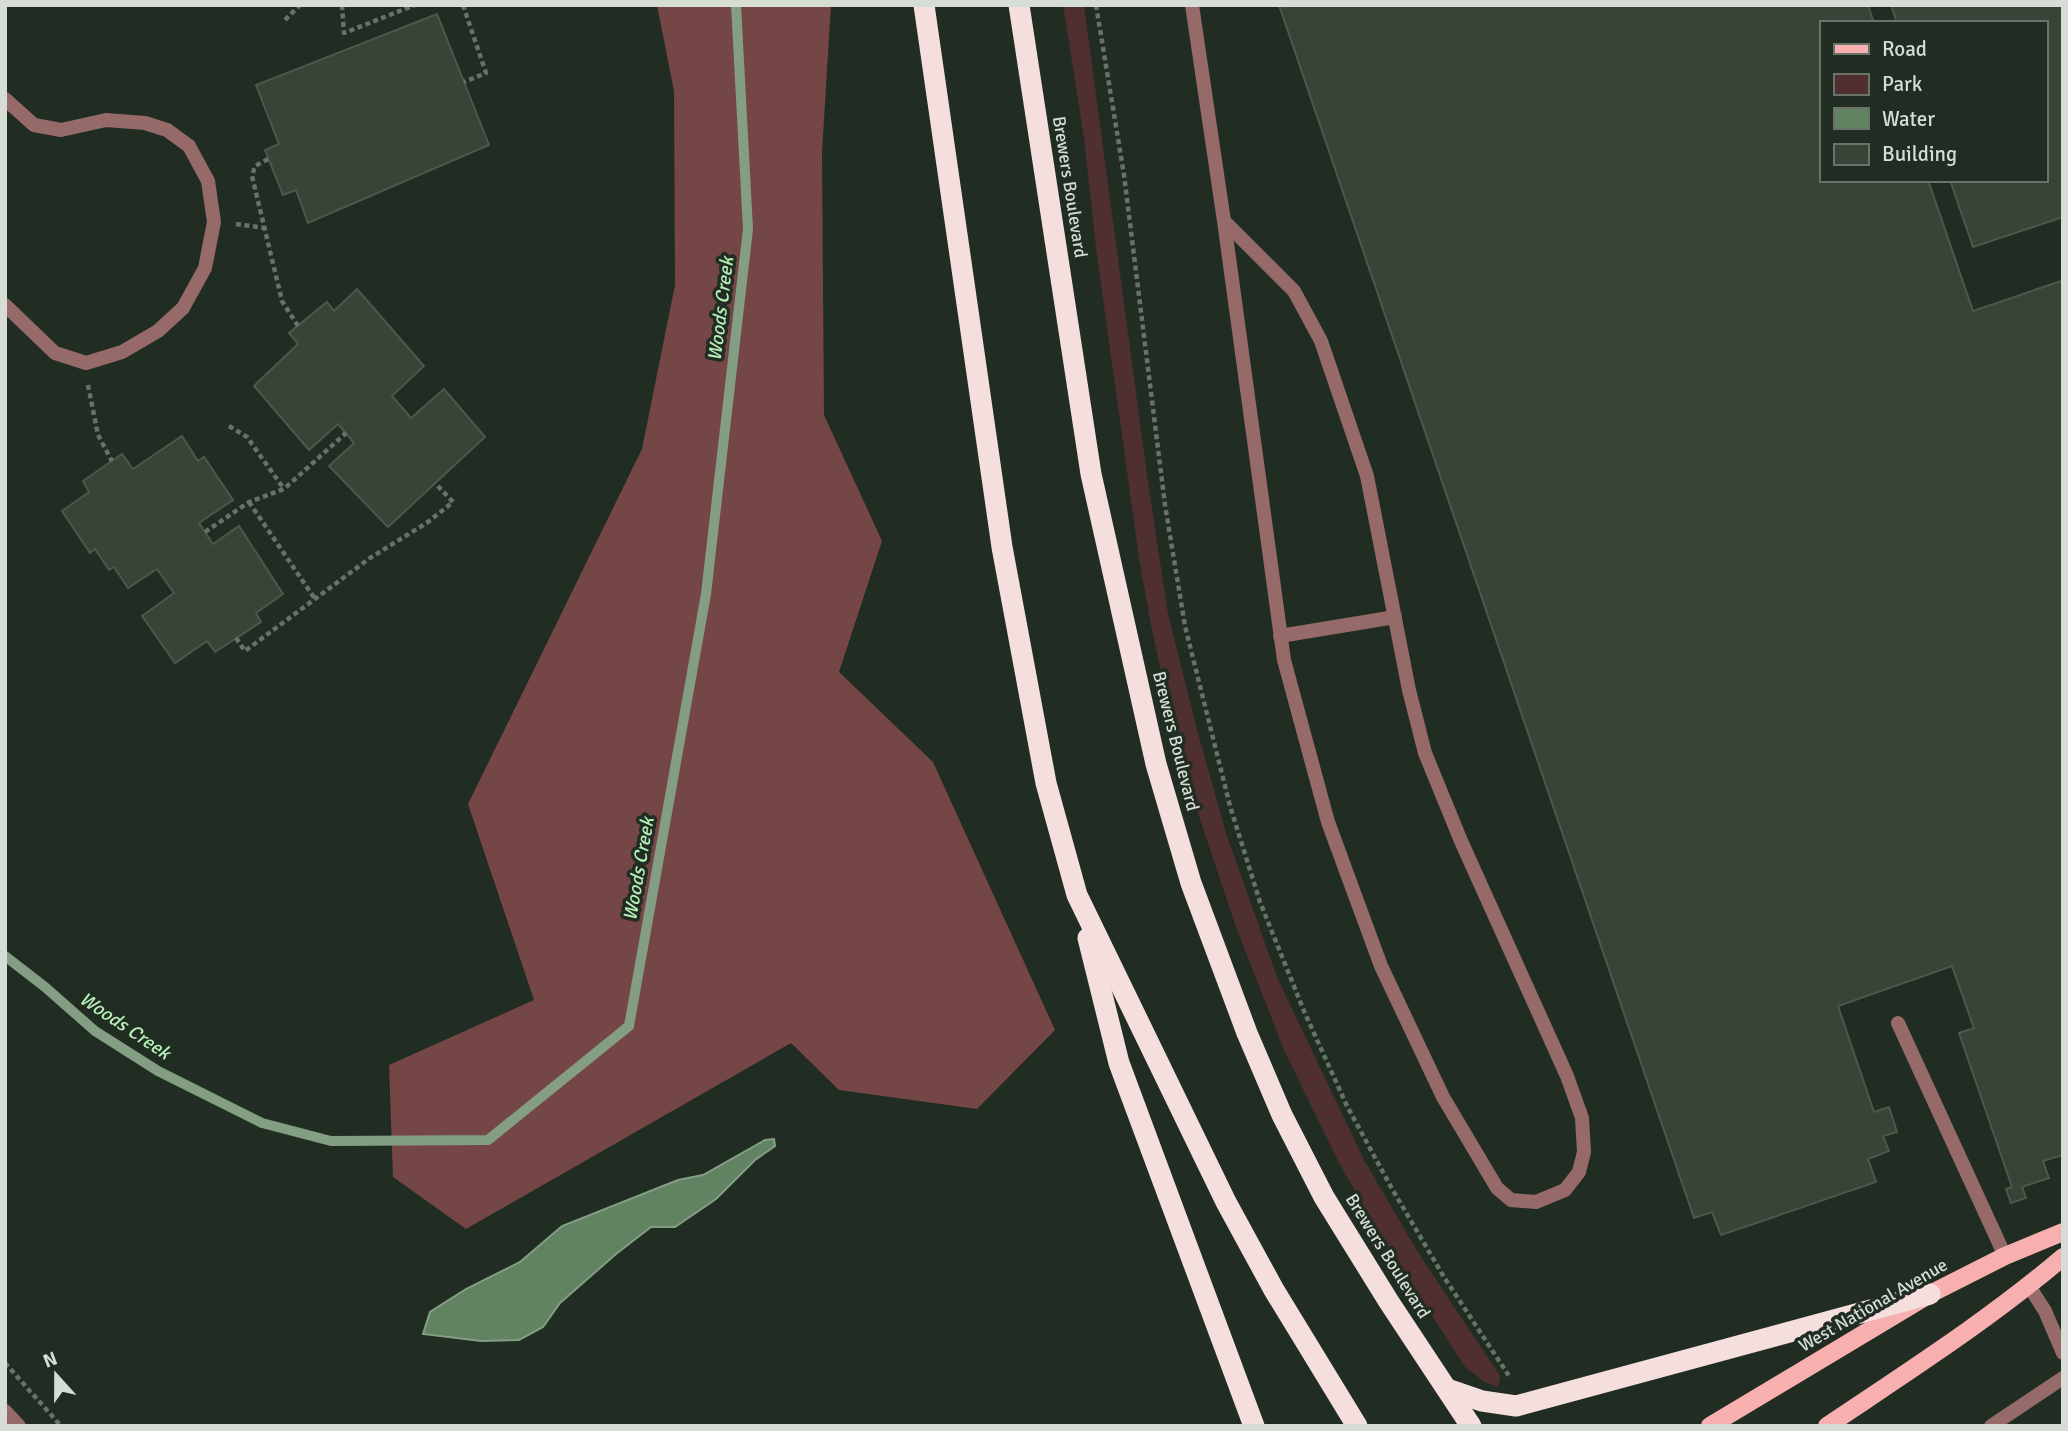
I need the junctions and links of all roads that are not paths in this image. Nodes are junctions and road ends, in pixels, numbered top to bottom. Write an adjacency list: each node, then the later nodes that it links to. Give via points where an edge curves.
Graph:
1 (922, 5): 9 (highway, via 1002,547 1046,783)
2 (1019, 5): 18 (highway, Brewers Boulevard, via 1091,474 1156,764 1191,883 1282,1115 1324,1197)
3 (1192, 5): 5 (street)
4 (5, 99): 6 (street, via 34,125 61,130 106,120 167,130 189,146 208,181 214,222 205,268 183,308 158,331 122,352 86,363 55,353)
5 (1224, 221): 7 (street, via 1294,291 1321,341 1367,476); 8 (street)
6 (5, 305)
7 (1395, 617): 8 (street); 8 (street, via 1426,753 1582,1118 1584,1152 1579,1172 1565,1190 1536,1202 1511,1200 1497,1188 1443,1097 1381,966 1328,822)
8 (1280, 636)
9 (1077, 895): 21 (highway, via 1119,1063); 22 (highway, via 1226,1202)
10 (1898, 1023): 12 (street)
11 (2063, 1232): 12 (main road, West National Avenue)
12 (2005, 1256): 15 (main road, West National Avenue)
13 (2063, 1258): 14 (main road)
14 (2029, 1286): 16 (street); 25 (main road)
15 (1930, 1294): 18 (highway, via 1516,1406); 24 (main road, West National Avenue)
16 (2063, 1353)
17 (2063, 1378): 26 (street)
18 (1447, 1389): 23 (highway, Brewers Boulevard)
19 (5, 1411): 20 (street)
20 (19, 1426)
21 (1254, 1426)
22 (1357, 1426)
23 (1471, 1426)
24 (1710, 1426)
25 (1826, 1426)
26 (1991, 1426)

